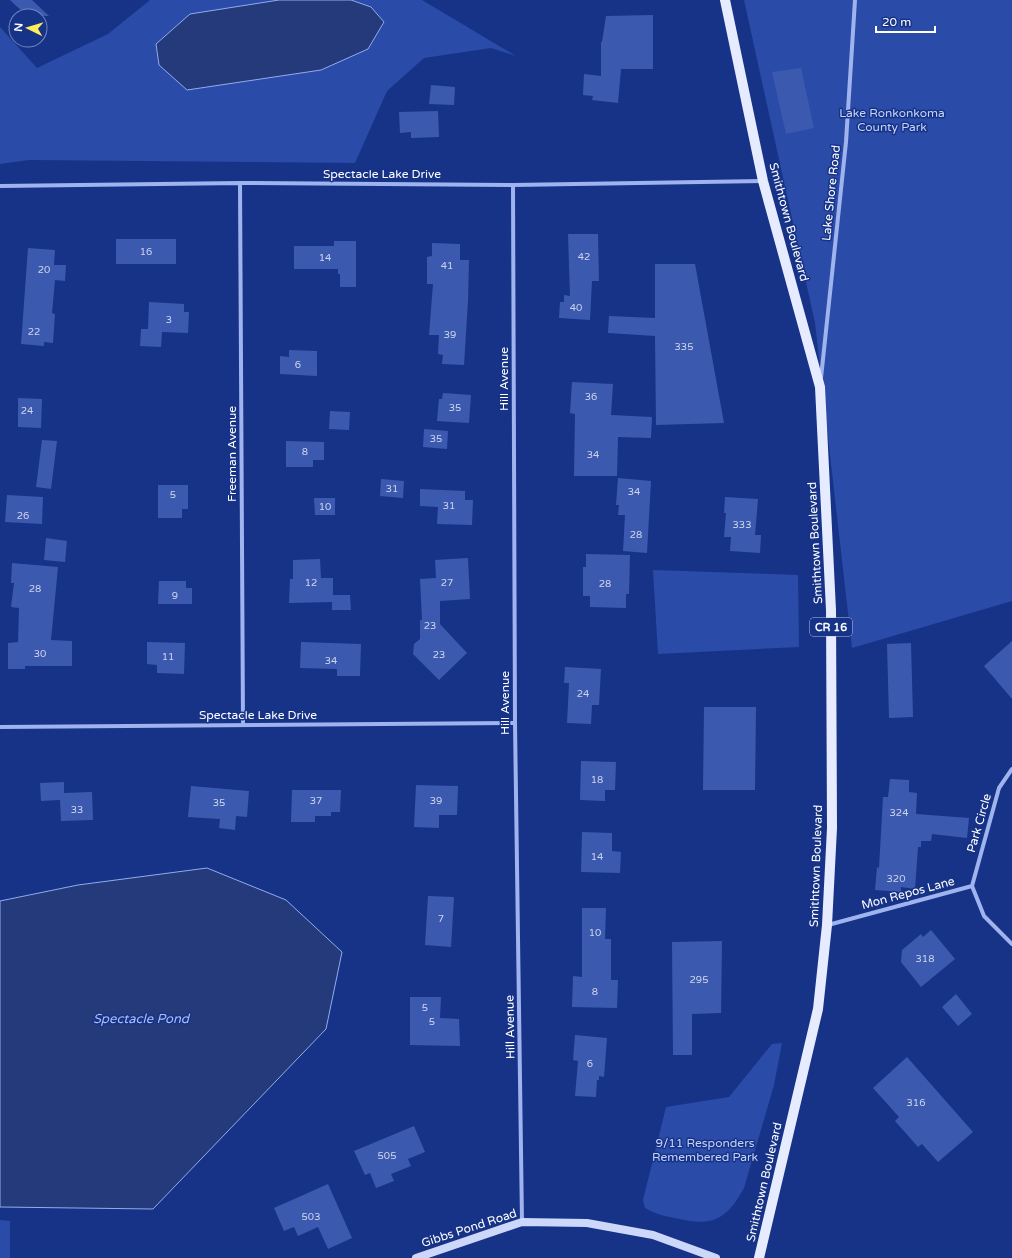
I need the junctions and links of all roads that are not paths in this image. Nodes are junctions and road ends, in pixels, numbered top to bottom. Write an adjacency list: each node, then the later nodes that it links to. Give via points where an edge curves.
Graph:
1 (725, 0): 3 (main road, Smithtown Boulevard / CR 16)
2 (855, 0): 7 (street, Lake Shore Road, via 846,142)
3 (763, 181): 5 (street, Spectacle Lake Drive); 7 (main road, Smithtown Boulevard / CR 16)
4 (240, 183): 5 (street, Spectacle Lake Drive); 6 (street, Spectacle Lake Drive); 9 (street, Freeman Avenue)
5 (513, 184): 8 (street, Hill Avenue)
6 (0, 186)
7 (820, 387): 13 (main road, Smithtown Boulevard / CR 16, via 831,610 832,828)
8 (515, 723): 9 (street, Spectacle Lake Drive); 15 (street, Hill Avenue)
9 (243, 725): 10 (street, Spectacle Lake Drive)
10 (0, 727)
11 (1012, 769): 12 (street, Park Circle, via 999,788)
12 (972, 886): 13 (street, Mon Repos Lane); 14 (street, Mon Repos Lane, via 984,916)
13 (827, 925): 18 (main road, Smithtown Boulevard / CR 16, via 818,1009)
14 (1012, 944)
15 (522, 1222): 16 (street, Gibbs Pond Road); 17 (street, Gibbs Pond Road, via 587,1223 653,1234)
16 (416, 1258)
17 (716, 1258)
18 (759, 1258)

